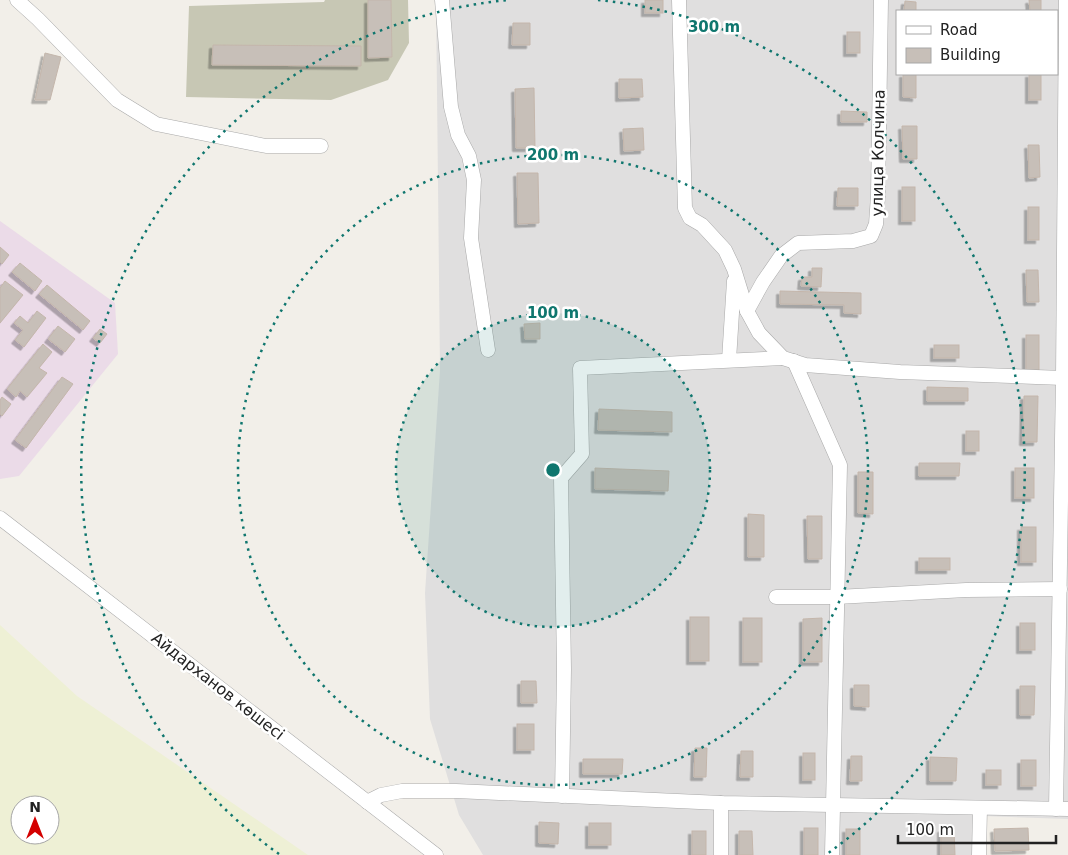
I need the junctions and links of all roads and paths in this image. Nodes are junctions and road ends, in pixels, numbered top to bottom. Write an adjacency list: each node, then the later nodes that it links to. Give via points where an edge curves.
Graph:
1 (17, 0): 6 (street, via 118,100 156,124 266,146)
2 (442, 0): 9 (street, via 452,107 474,180 471,238)
3 (679, 0): 7 (street, via 685,208 690,218 702,225 725,250)
4 (881, 0): 8 (street, улица Колчина, via 876,224 870,236 853,241 798,244 781,256)
5 (1066, 0): 12 (street)
6 (320, 146)
7 (734, 269): 8 (street); 10 (street)
8 (746, 311): 11 (street, via 759,332)
9 (488, 350)
10 (729, 360): 11 (street); 17 (street, via 580,368 582,454 561,478)
11 (788, 360): 12 (street, via 805,365 900,372); 16 (street, via 840,465)
12 (1063, 378): 14 (street)
13 (0, 518): 18 (street, Айдарханов көшесі)
14 (1060, 589): 16 (street); 22 (street)
15 (776, 596): 16 (street)
16 (837, 597): 20 (street)
17 (562, 796): 18 (street, via 402,791 381,795); 19 (street)
18 (368, 802): 23 (street, Айдарханов көшесі)
19 (721, 803): 20 (street); 24 (street)
20 (833, 805): 21 (street); 25 (street)
21 (980, 808): 22 (street); 26 (street)
22 (1062, 809)
23 (436, 855)
24 (721, 855)
25 (832, 855)
26 (979, 855)

